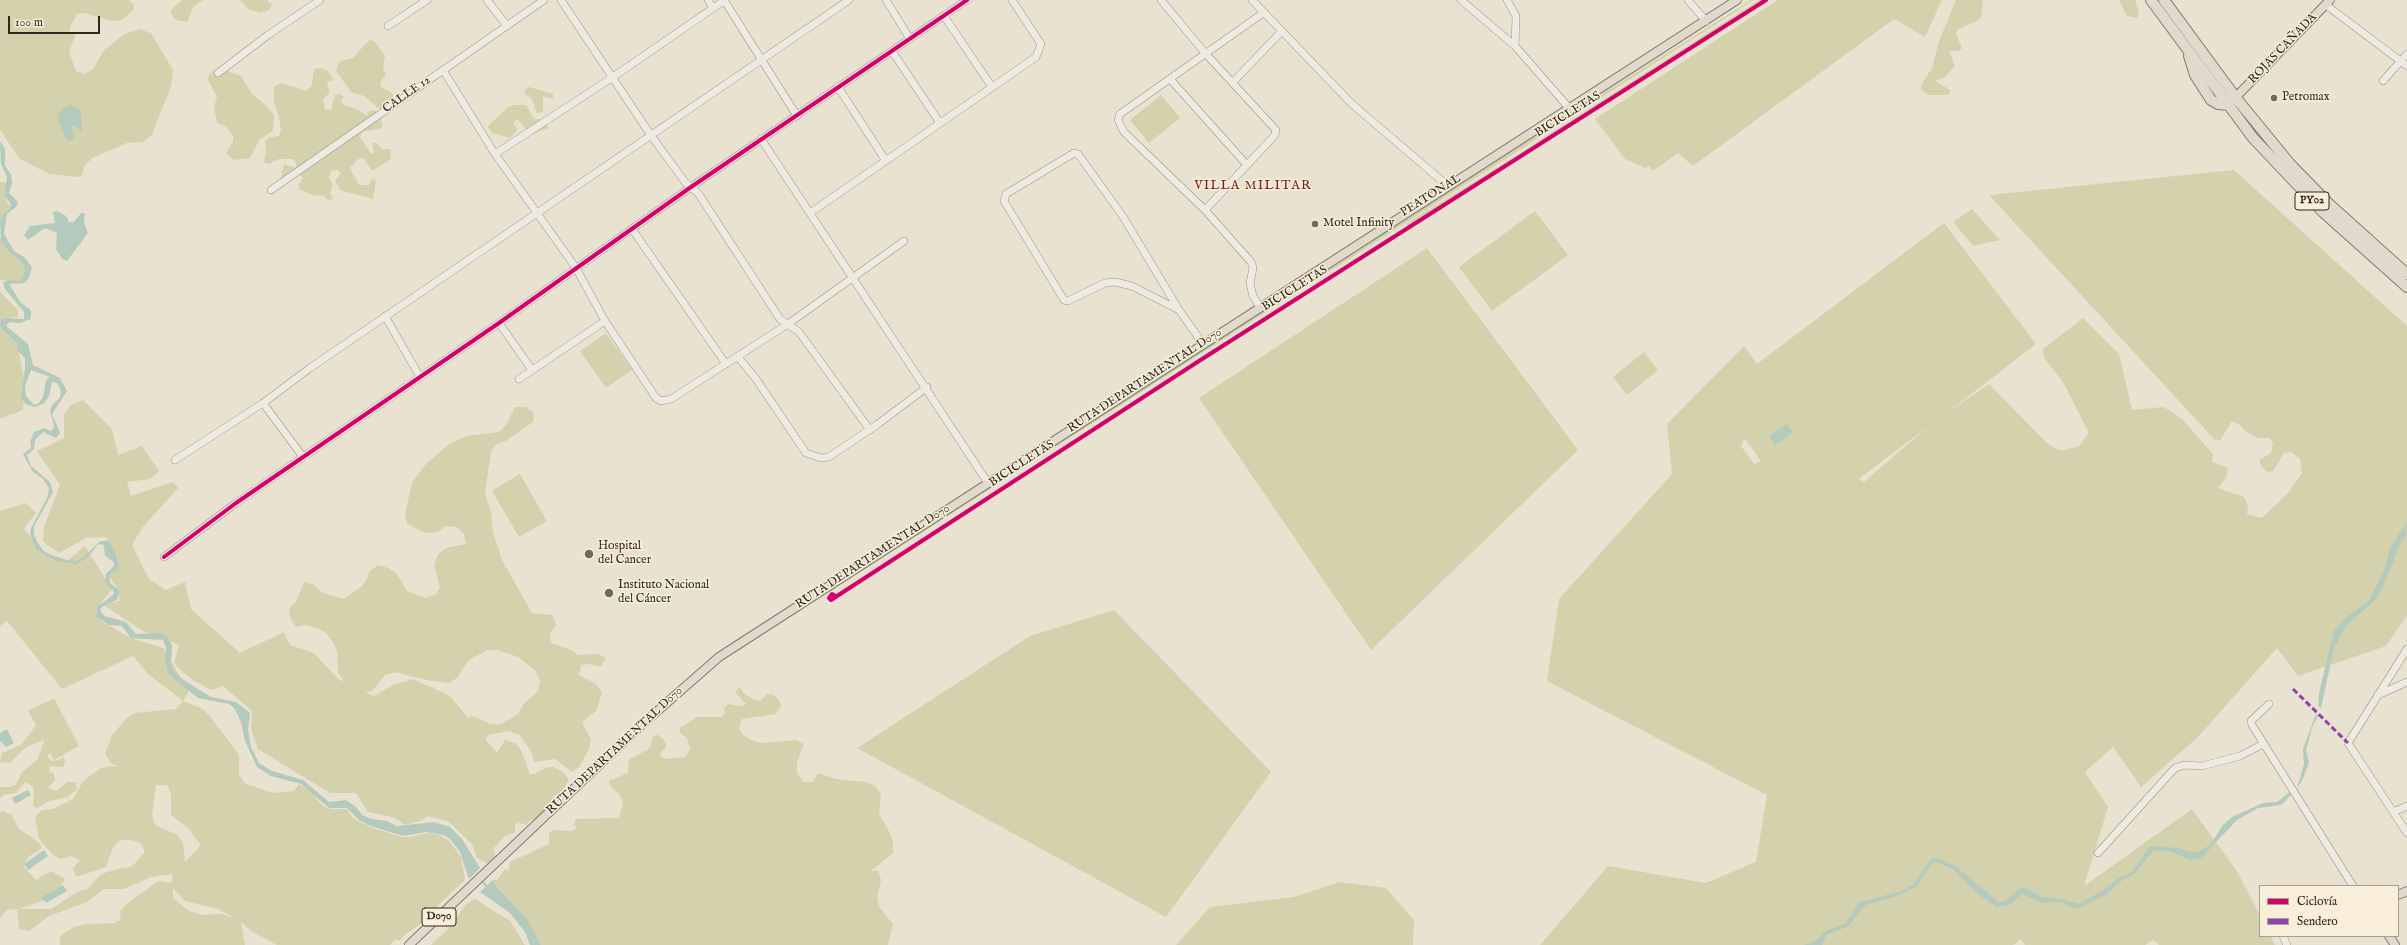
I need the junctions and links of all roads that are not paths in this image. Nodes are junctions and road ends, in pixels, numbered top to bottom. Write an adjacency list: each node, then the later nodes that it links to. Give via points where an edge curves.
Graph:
1 (320, 0): 36 (street)
2 (427, 0): 25 (street)
3 (487, 0): 26 (street)
4 (544, 0): 26 (street, CALLE 12)
5 (561, 0): 37 (street)
6 (708, 0): 21 (street)
7 (724, 0): 21 (street); 33 (street)
8 (848, 0): 33 (street)
9 (886, 0): 28 (street)
10 (967, 0): 23 (street)
11 (1012, 0): 41 (street, via 1042,44 1036,57)
12 (1161, 0): 31 (street)
13 (1252, 0): 22 (street)
14 (1461, 0): 29 (street)
15 (1507, 0): 29 (street, via 1516,16)
16 (1688, 0): 24 (street)
17 (1737, 0): 24 (main road, RUTA DEPARTAMENTAL D070 / D070)
18 (2151, 0): 43 (highway, PY02, via 2185,47)
19 (2164, 0): 43 (highway, PY02)
20 (2328, 2): 34 (street); 43 (main road, ROJAS CAÑADA)
21 (713, 8): 37 (street)
22 (1263, 13): 27 (street); 31 (street)
23 (944, 16): 28 (street); 41 (street)
24 (1706, 21): 44 (main road, RUTA DEPARTAMENTAL D070 / D070)
25 (388, 26)
26 (507, 26): 35 (street, CALLE 12)
27 (1282, 31): 40 (street); 52 (street, via 1352,104)
28 (910, 39): 30 (street)
29 (1515, 46): 44 (street)
30 (892, 51): 42 (street); 46 (street)
31 (1206, 53): 38 (street); 40 (street)
32 (2407, 54): 34 (street)
33 (761, 60): 45 (street); 47 (street)
34 (2404, 64): 39 (street)
35 (443, 70): 49 (street); 54 (street, CALLE 12)
36 (218, 73)
37 (613, 77): 47 (street); 49 (street)
38 (1170, 79): 51 (street); 55 (street, via 1120,114 1119,126)
39 (2383, 81)
40 (1233, 82): 51 (street, via 1276,130 1275,135)
41 (992, 87): 46 (street)
42 (838, 88): 45 (street); 50 (street)
43 (2232, 101): 61 (highway, PY02, via 2329,204); 63 (highway, PY02, via 2253,138 2290,178 2323,212)
44 (1570, 108): 52 (main road, RUTA DEPARTAMENTAL D070 / D070)
45 (797, 116): 48 (street)
46 (940, 123): 50 (street)
47 (650, 134): 53 (street); 56 (street)
48 (761, 140): 53 (street); 57 (street)
49 (495, 154): 56 (street)
50 (886, 161): 57 (street)
51 (1248, 165): 55 (street)
52 (1448, 186): 64 (main road, RUTA DEPARTAMENTAL D070 / D070)
53 (691, 187): 58 (street); 69 (street, via 698,193 780,319)
54 (270, 190)
55 (1205, 210): 64 (street, via 1251,262 1253,268 1250,283 1253,296)
56 (536, 213): 60 (street); 66 (street)
57 (810, 213): 62 (street)
58 (632, 228): 60 (street); 72 (street)
59 (904, 242): 62 (street)
60 (576, 268): 67 (street); 68 (street)
61 (2407, 274)
62 (853, 276): 69 (street); 76 (street)
63 (2407, 287)
64 (1260, 307): 70 (main road, RUTA DEPARTAMENTAL D070 / D070)
65 (1179, 310): 65 (street, via 1122,215 1078,154 1074,153 1006,194 1004,201 1064,300 1068,301 1104,283 1115,282 1142,290); 70 (street)
66 (385, 316): 74 (street); 77 (street)
67 (605, 321): 72 (street, via 656,398 661,401 671,399); 73 (street)
68 (499, 322): 73 (street); 74 (street)
69 (788, 324): 71 (street); 78 (street, via 799,332)
70 (1203, 344): 81 (main road, RUTA DEPARTAMENTAL D070 / D070)
71 (738, 357): 72 (street); 78 (street, via 806,453 821,458 829,457)
72 (726, 364)
73 (532, 370): 75 (street)
74 (420, 377): 79 (street)
75 (519, 379)
76 (927, 387): 78 (street); 81 (street)
77 (263, 403): 79 (street); 80 (street)
78 (870, 430)
79 (303, 457): 82 (street)
80 (175, 460)
81 (988, 482): 93 (main road, RUTA DEPARTAMENTAL D070 / D070, via 719,657 638,728)
82 (164, 556)
83 (2407, 649): 85 (street)
84 (2407, 682): 85 (street)
85 (2377, 695): 89 (street, via 2348,743)
86 (2269, 704): 87 (street, via 2251,721)
87 (2263, 744): 91 (street, via 2240,756 2202,766 2184,765 2175,768); 92 (street)
88 (2407, 806): 89 (street)
89 (2393, 812): 90 (street)
90 (2407, 833)
91 (2098, 854)
92 (2352, 885)
93 (409, 945)

